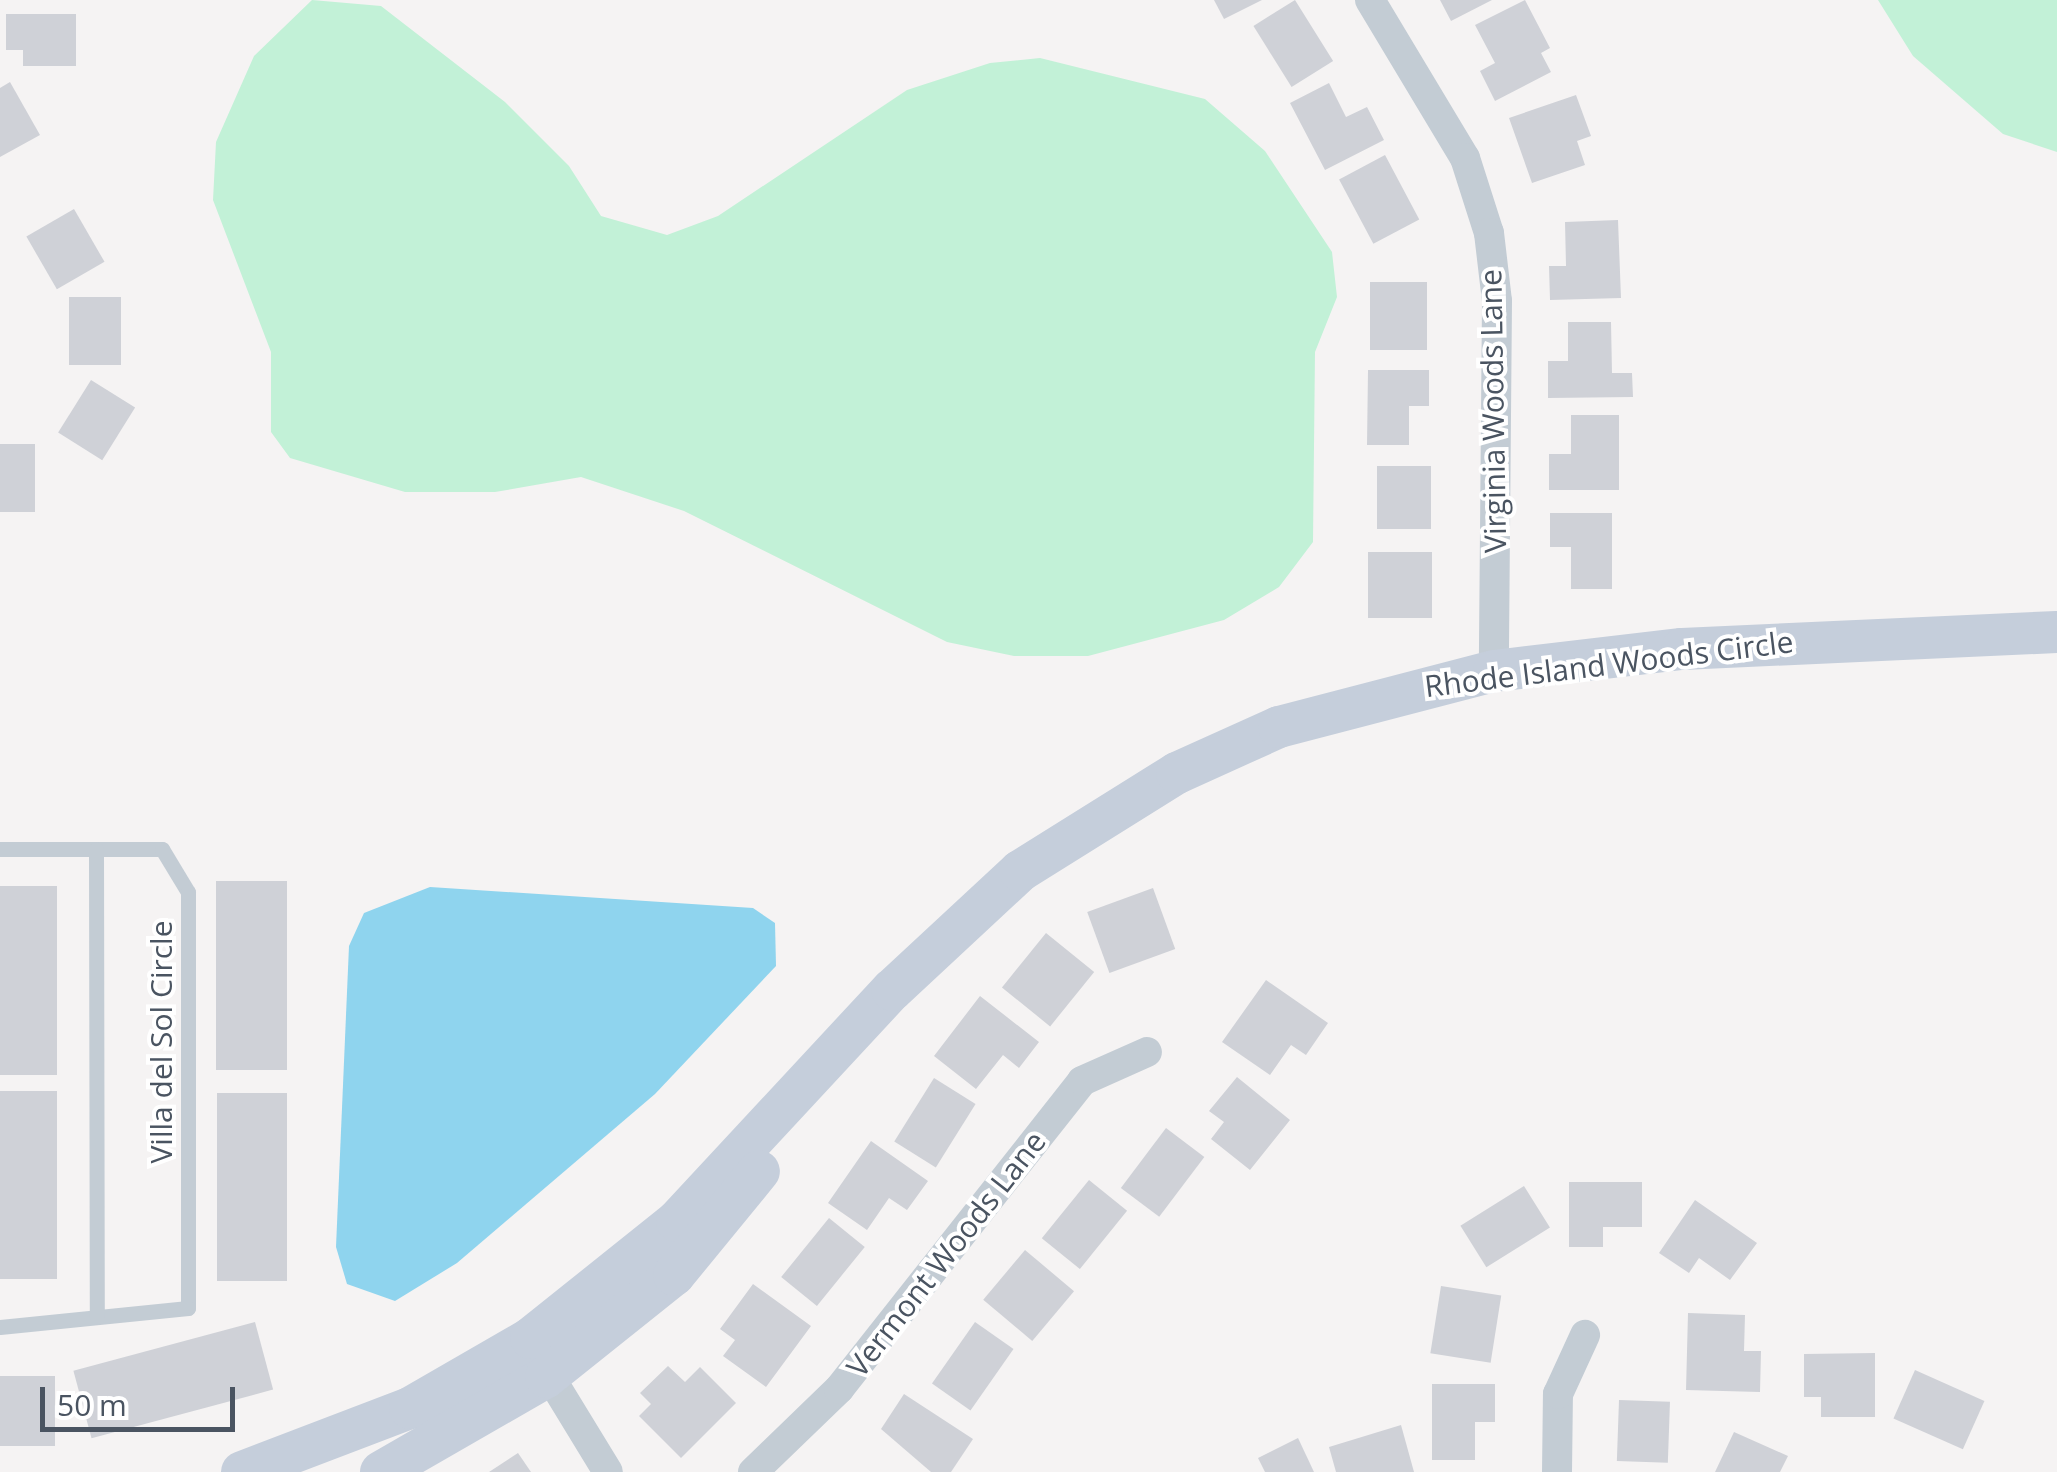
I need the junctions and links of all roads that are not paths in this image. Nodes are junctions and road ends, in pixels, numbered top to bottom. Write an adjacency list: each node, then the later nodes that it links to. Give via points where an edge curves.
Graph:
1 (1370, 0): 3 (street, Virginia Woods Lane, via 1465,158 1488,234 1497,301)
2 (2057, 632): 3 (street, Rhode Island Woods Circle, via 1702,648)
3 (1494, 671): 10 (street, Rhode Island Woods Circle, via 1279,727 1177,773 1020,871 892,990)
4 (0, 849): 5 (lane, Villa del Sol Circle)
5 (96, 849): 7 (lane); 7 (lane, Villa del Sol Circle, via 162,849 188,892 188,1308)
6 (1147, 1052): 14 (street, Vermont Woods Lane, via 1082,1080 840,1389)
7 (98, 1317): 8 (lane)
8 (0, 1328)
9 (1585, 1335): 15 (street, via 1558,1394)
10 (538, 1357): 11 (street, Rhode Island Woods Circle); 12 (street, Rhode Island Woods Circle); 13 (street)
11 (242, 1472)
12 (381, 1472)
13 (608, 1472)
14 (753, 1472)
15 (1557, 1472)

